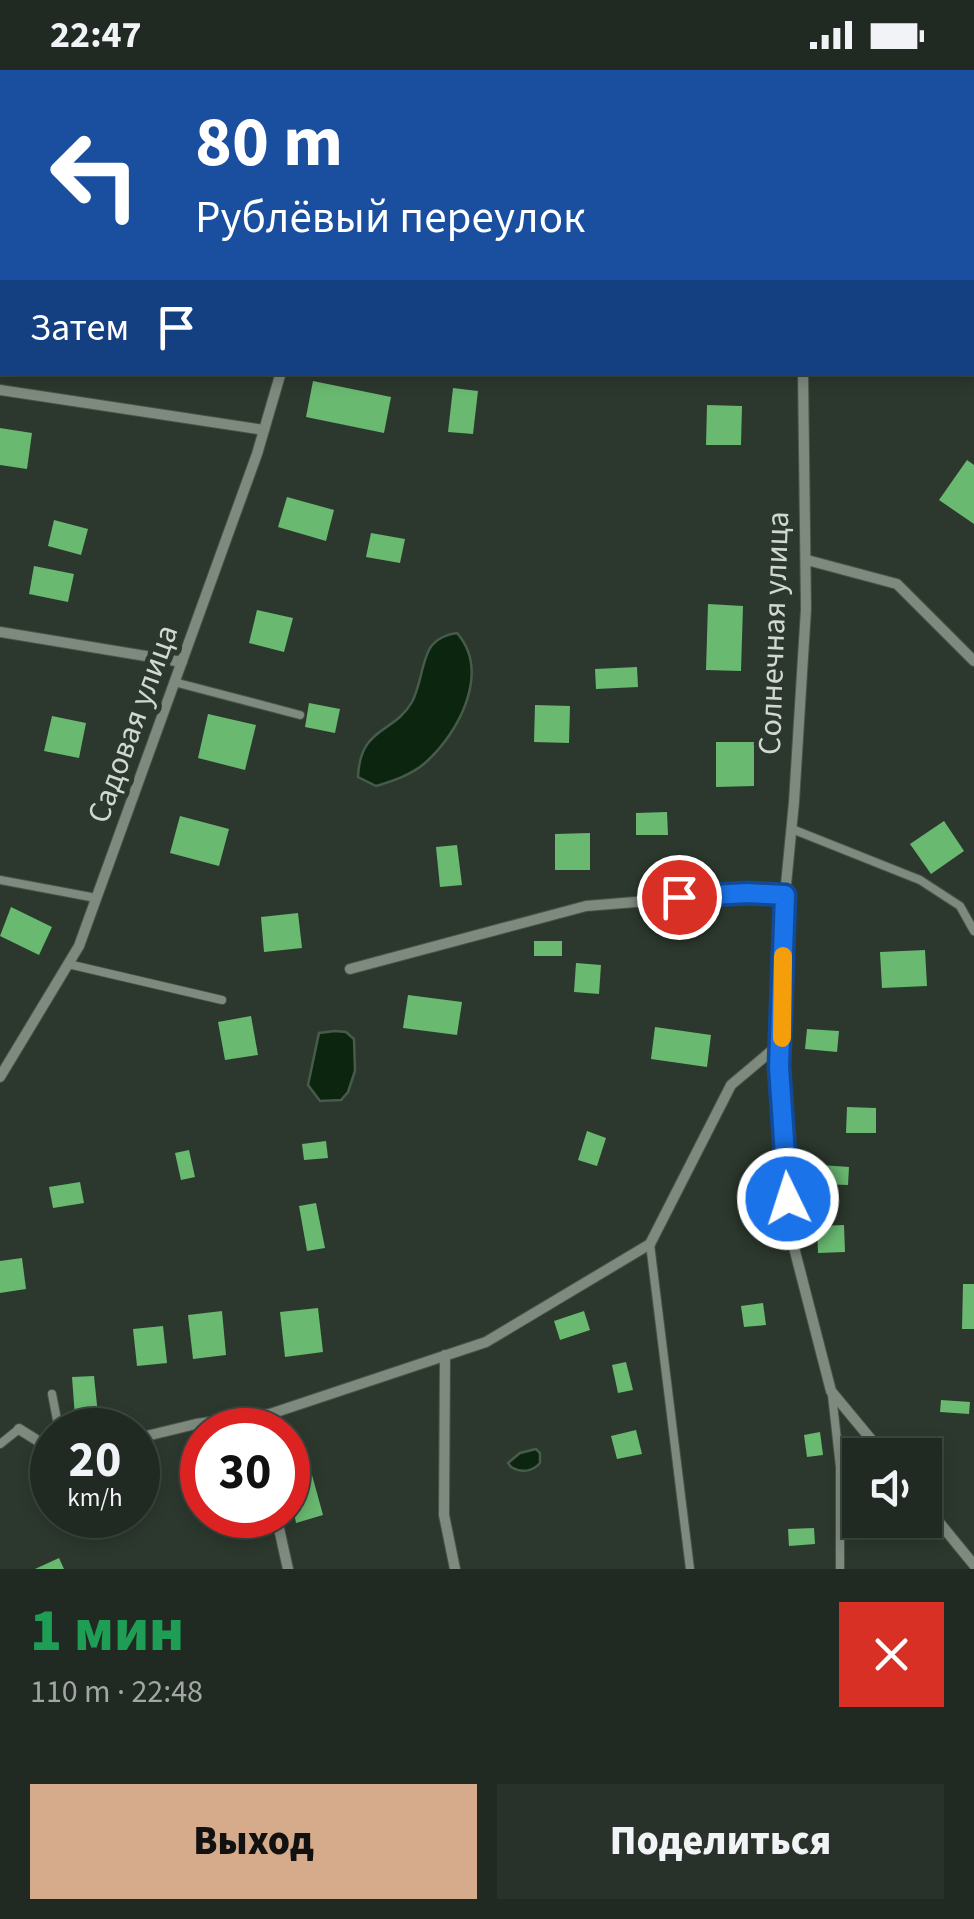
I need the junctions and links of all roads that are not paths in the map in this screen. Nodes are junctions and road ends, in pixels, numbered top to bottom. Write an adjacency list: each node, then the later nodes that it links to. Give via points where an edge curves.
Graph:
1 (279, 375): 4 (street, Садовая улица)
2 (802, 375): 5 (street, Солнечная улица)
3 (0, 390): 4 (street)
4 (264, 430): 8 (street, Садовая улица)
5 (807, 560): 7 (street, via 897,584); 11 (street, Солнечная улица)
6 (0, 632): 8 (street)
7 (974, 661)
8 (182, 662): 9 (street, Садовая улица)
9 (174, 682): 10 (lane); 14 (street, Садовая улица)
10 (300, 715)
11 (792, 829): 13 (street, Солнечная улица); 15 (lane, via 920,880 960,906)
12 (0, 880): 14 (lane)
13 (785, 895): 17 (street, via 586,906); 19 (street, Солнечная улица)
14 (96, 898): 16 (street, Садовая улица)
15 (974, 931)
16 (68, 964): 18 (lane); 20 (street, Садовая улица)
17 (350, 969)
18 (222, 1000)
19 (782, 1042): 21 (street, via 731,1086); 23 (street, Солнечная улица, via 790,1232)
20 (0, 1077)
21 (650, 1244): 22 (street, via 486,1342); 36 (lane)
22 (445, 1355): 26 (street); 35 (street, via 444,1516)
23 (831, 1390): 29 (street); 37 (lane, via 840,1467)
24 (52, 1394): 25 (lane)
25 (54, 1408)
26 (288, 1408)
27 (19, 1429): 28 (street); 30 (lane)
28 (30, 1436)
29 (870, 1438)
30 (0, 1444)
31 (942, 1526): 33 (street)
32 (281, 1538): 34 (street)
33 (974, 1565)
34 (288, 1569)
35 (455, 1569)
36 (690, 1569)
37 (840, 1569)

